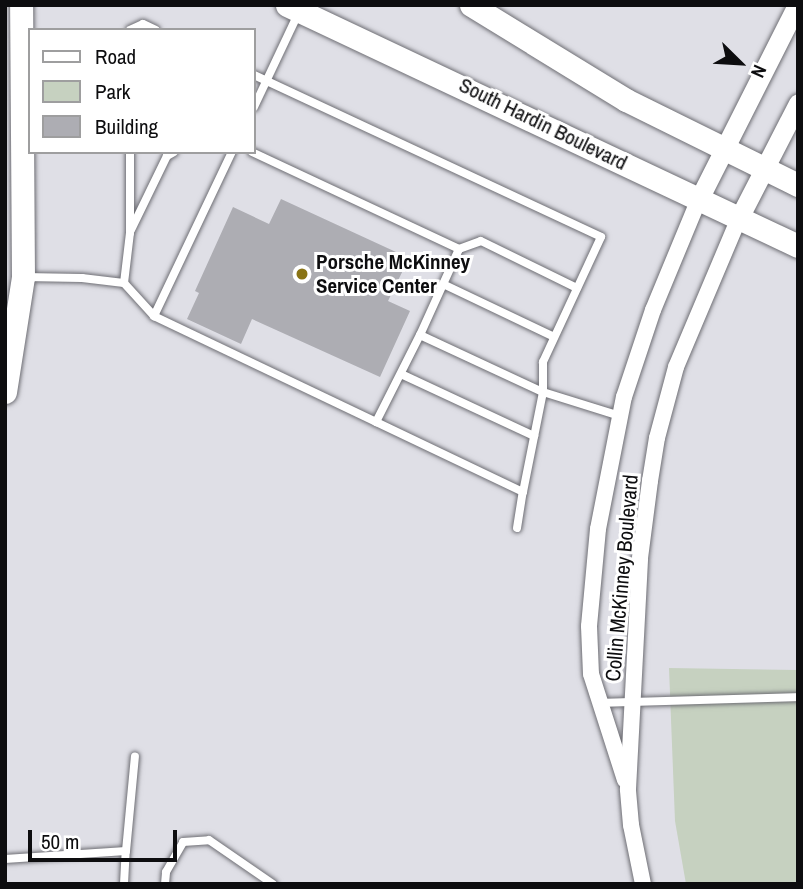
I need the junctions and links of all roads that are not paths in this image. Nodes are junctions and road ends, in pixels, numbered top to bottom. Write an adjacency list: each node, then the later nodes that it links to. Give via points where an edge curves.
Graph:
1 (21, 5): 23 (main road)
2 (471, 5): 11 (main road, via 626,100)
3 (797, 5): 11 (street)
4 (293, 8): 8 (lane); 18 (main road, South Hardin Boulevard)
5 (134, 28): 6 (lane, via 143,24)
6 (152, 28)
7 (256, 76): 8 (lane)
8 (267, 81): 9 (lane); 26 (lane, via 601,237)
9 (256, 103)
10 (798, 103): 16 (street)
11 (724, 150): 16 (main road); 18 (street)
12 (130, 154): 20 (lane)
13 (170, 154): 20 (lane)
14 (231, 154): 27 (lane)
15 (256, 154): 22 (lane)
16 (764, 169): 17 (main road); 19 (street)
17 (798, 186)
18 (699, 199): 19 (main road, South Hardin Boulevard); 33 (street, Collin McKinney Boulevard, via 653,310)
19 (739, 218): 21 (main road, South Hardin Boulevard); 39 (street, Collin McKinney Boulevard, via 676,367 657,438 640,558)
20 (130, 233): 24 (lane)
21 (798, 246)
22 (458, 249): 25 (lane); 26 (lane, via 481,241)
23 (23, 277): 24 (lane); 31 (main road)
24 (124, 284): 27 (lane)
25 (443, 284): 28 (lane); 29 (lane)
26 (577, 288): 29 (lane)
27 (154, 316): 34 (lane)
28 (420, 335): 30 (lane); 32 (lane)
29 (554, 337): 32 (lane, via 543,362)
30 (401, 374): 34 (lane); 35 (lane)
31 (5, 392)
32 (543, 392): 33 (lane); 35 (lane)
33 (620, 416): 40 (street, Collin McKinney Boulevard, via 598,529 591,596 589,653)
34 (376, 422): 36 (lane)
35 (534, 436): 36 (lane)
36 (523, 492): 37 (lane)
37 (517, 528)
38 (798, 697): 39 (lane)
39 (632, 701): 40 (lane); 42 (street, Collin McKinney Boulevard)
40 (598, 703): 42 (street, Collin McKinney Boulevard)
41 (135, 755): 43 (lane)
42 (628, 789): 48 (street, Collin McKinney Boulevard)
43 (126, 851): 44 (lane); 45 (lane)
44 (5, 859)
45 (124, 884)
46 (165, 884): 47 (lane, via 166,872 183,842 209,840)
47 (272, 884)
48 (643, 884)

